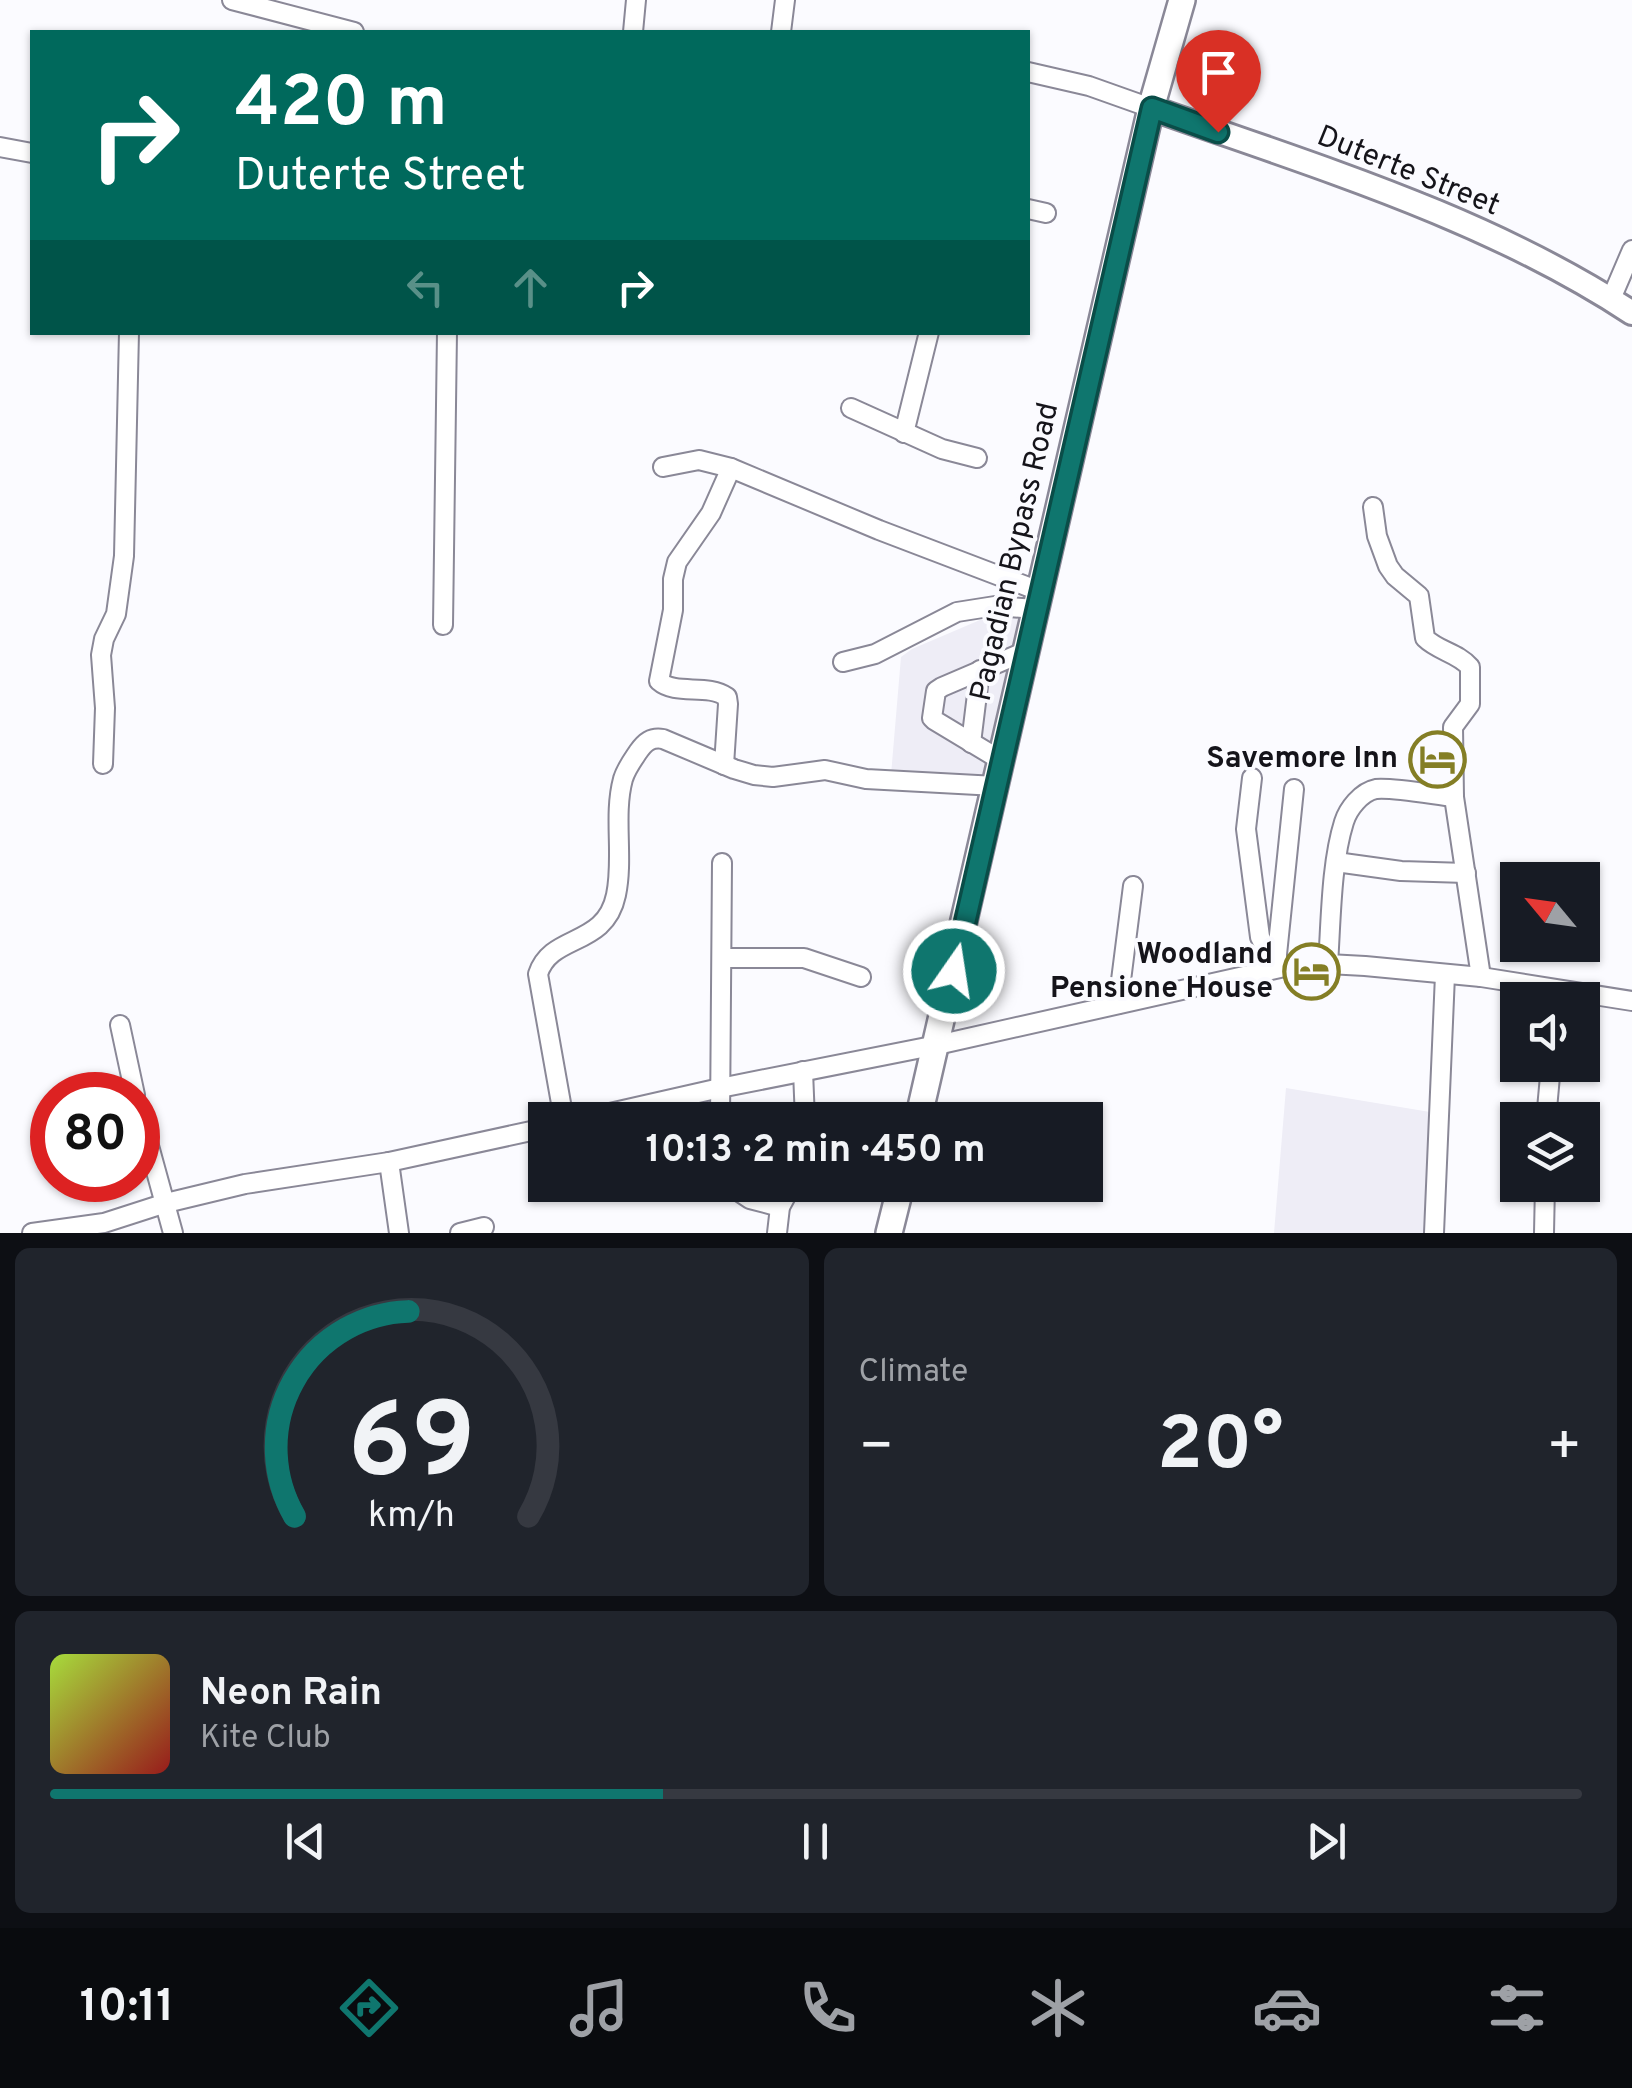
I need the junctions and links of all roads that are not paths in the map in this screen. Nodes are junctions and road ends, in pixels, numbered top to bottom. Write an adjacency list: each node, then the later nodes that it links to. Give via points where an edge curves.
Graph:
1 (232, 0): 6 (street)
2 (304, 0): 6 (street)
3 (636, 0): 8 (street)
4 (785, 0): 9 (street)
5 (1182, 0): 11 (highway, Pagadian Bypass Road)
6 (283, 14): 7 (street)
7 (346, 30)
8 (632, 30)
9 (781, 30)
10 (1030, 72): 11 (street)
11 (1152, 108): 15 (main road, Duterte Street, via 1460,223); 26 (highway, Pagadian Bypass Road)
12 (0, 147): 13 (street)
13 (30, 154)
14 (1632, 250): 15 (street)
15 (1611, 299): 16 (main road, Duterte Street)
16 (1632, 312)
17 (129, 335): 32 (street, via 124,556 116,614 100,654)
18 (447, 335): 27 (street)
19 (928, 335): 21 (street)
20 (850, 408): 21 (street)
21 (904, 433): 22 (street)
22 (977, 458)
23 (663, 466): 24 (street, via 699,460)
24 (732, 468): 26 (street); 33 (street, via 676,562 658,681 726,696)
25 (1373, 508): 37 (street, via 1388,566 1419,596 1426,638 1470,667 1470,704 1453,726)
26 (1037, 600): 28 (highway, Pagadian Bypass Road); 29 (street, via 958,612 876,654)
27 (442, 625)
28 (1026, 651): 30 (street); 34 (highway, Pagadian Bypass Road)
29 (843, 662)
30 (980, 670): 31 (street); 31 (street, via 938,688 932,718)
31 (970, 743): 34 (street)
32 (103, 764)
33 (724, 765): 34 (street, via 754,774 826,770 866,780); 57 (street, via 656,738 626,770 612,908 590,934 552,951 538,974)
34 (999, 773): 53 (highway, Pagadian Bypass Road)
35 (1252, 778): 43 (street, via 1246,829 1262,943)
36 (1294, 790): 43 (street)
37 (1454, 797): 38 (street, via 1371,790 1348,813); 40 (street)
38 (1336, 862): 40 (street); 44 (street)
39 (722, 863): 42 (street)
40 (1466, 873): 46 (street)
41 (1133, 886): 51 (street)
42 (722, 958): 47 (street, via 804,958); 56 (street)
43 (1276, 962): 44 (street); 51 (street)
44 (1328, 964): 45 (street)
45 (1445, 975): 46 (street); 78 (street)
46 (1481, 977): 48 (street)
47 (861, 978)
48 (1504, 982)
49 (1600, 998): 50 (street)
50 (1632, 1001)
51 (1118, 1004): 53 (street)
52 (120, 1025): 55 (street)
53 (937, 1045): 54 (street); 61 (highway, Pagadian Bypass Road)
54 (803, 1071): 56 (street); 60 (street)
55 (130, 1072)
56 (720, 1088): 58 (street); 59 (street)
57 (561, 1102)
58 (658, 1102)
59 (720, 1102)
60 (806, 1102)
61 (923, 1102)
62 (528, 1132): 63 (street)
63 (389, 1162): 69 (street); 74 (street)
64 (160, 1182): 69 (street)
65 (763, 1202): 70 (street)
66 (782, 1202): 70 (street)
67 (897, 1202): 77 (highway)
68 (1545, 1202): 79 (street)
69 (166, 1203): 72 (street, via 104,1223); 73 (street)
70 (780, 1206): 76 (street)
71 (484, 1228): 75 (street)
72 (36, 1232)
73 (173, 1233)
74 (399, 1233)
75 (460, 1233)
76 (777, 1233)
77 (889, 1233)
78 (1434, 1233)
79 (1544, 1233)

